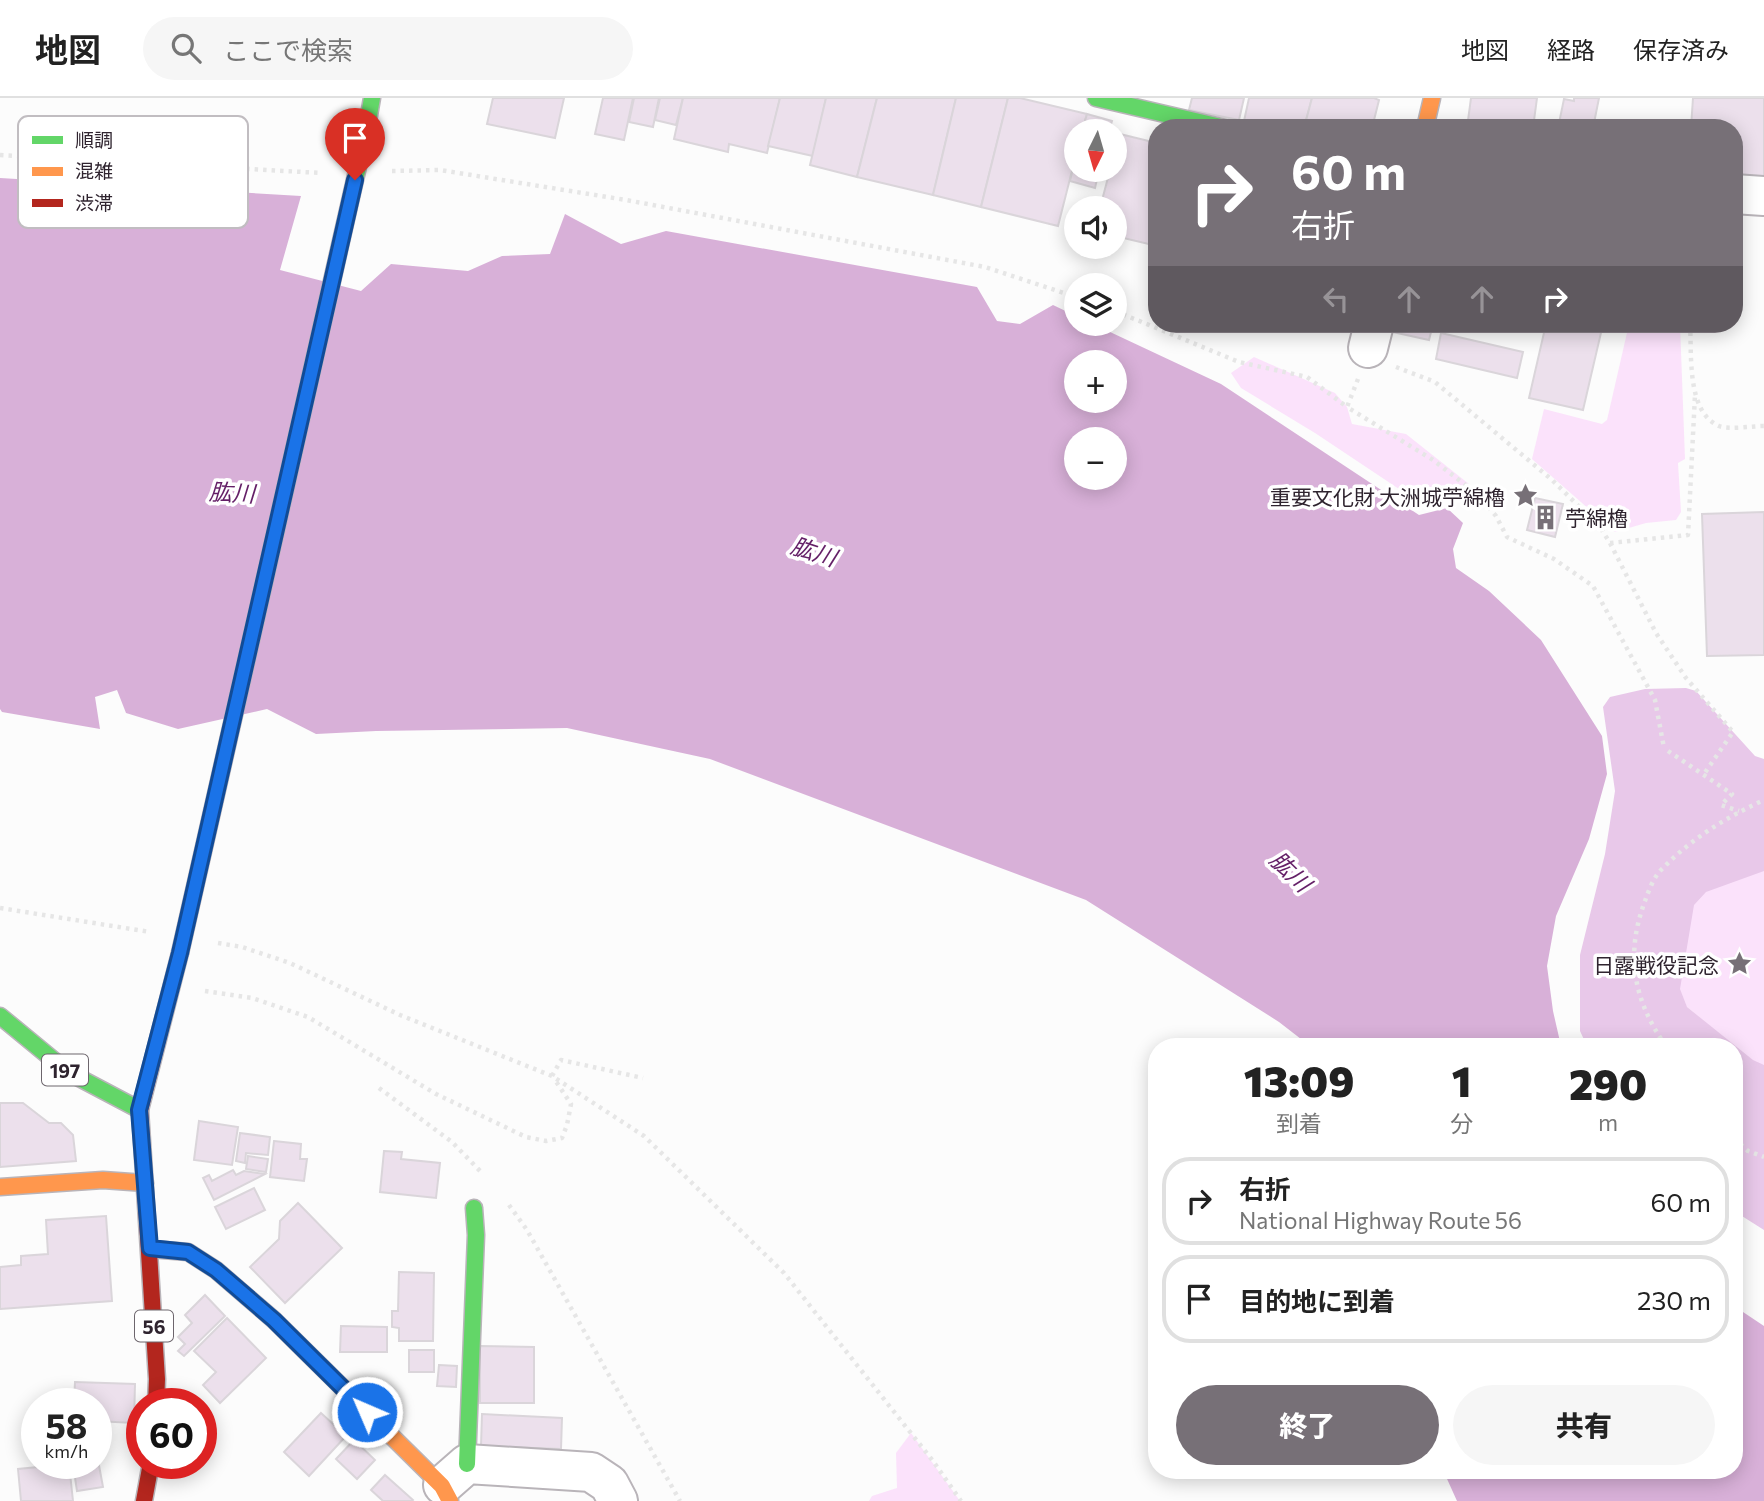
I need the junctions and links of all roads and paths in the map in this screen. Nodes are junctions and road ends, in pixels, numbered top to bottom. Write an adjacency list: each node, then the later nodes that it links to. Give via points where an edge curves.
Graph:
1 (372, 98): 29 (main road, 56, bridge)
2 (1096, 98): 4 (main road)
3 (1432, 98): 5 (main road)
4 (1186, 119)
5 (1427, 119)
6 (0, 155): 7 (path)
7 (18, 156)
8 (248, 168): 10 (path)
9 (386, 171): 13 (path, via 440,170 626,200 985,267)
10 (332, 173)
11 (1743, 195): 12 (street)
12 (1764, 196)
13 (1064, 293)
14 (1127, 316): 15 (path)
15 (1148, 324)
16 (1169, 333): 20 (path, via 1240,362 1307,377)
17 (1691, 333): 19 (path)
18 (1378, 346): 20 (path); 22 (path, via 1435,382 1551,479)
19 (1695, 395): 21 (path, via 1705,415 1721,427); 22 (path, via 1688,535)
20 (1347, 407): 23 (path, via 1433,460 1477,494 1507,537 1554,559 1592,586 1655,700 1666,750)
21 (1764, 426)
22 (1611, 543): 23 (path, via 1656,633 1686,678 1733,732)
23 (1704, 774): 25 (path, via 1732,794 1721,805)
24 (1764, 800): 25 (path)
25 (1739, 811): 31 (path, via 1718,822 1661,870 1636,925 1637,987)
26 (0, 908): 27 (path)
27 (159, 933)
28 (206, 941): 32 (path, via 290,963 400,1015)
29 (170, 985): 32 (path, via 252,998 308,1017 436,1094 526,1137 562,1138 571,1104); 35 (main road, 56)
30 (0, 1016): 35 (main road, 197, via 68,1072)
31 (1660, 1038)
32 (552, 1076): 33 (path, via 561,1060); 50 (path, via 644,1136 784,1273)
33 (643, 1078)
34 (379, 1088): 38 (path, via 452,1142)
35 (139, 1110): 39 (main road, 56)
36 (1743, 1146): 37 (path)
37 (1762, 1158)
38 (486, 1176)
39 (145, 1184): 40 (main road, via 103,1180); 43 (main road, 56)
40 (0, 1187)
41 (503, 1196): 49 (path, via 527,1230)
42 (474, 1208): 46 (main road, via 476,1235)
43 (150, 1248): 44 (main road, 56); 46 (main road, via 188,1252 216,1270)
44 (157, 1388)
45 (148, 1479): 47 (main road)
46 (453, 1484): 48 (street, via 591,1472 609,1484)
47 (144, 1501)
48 (618, 1501)
49 (680, 1501)
50 (961, 1501)

